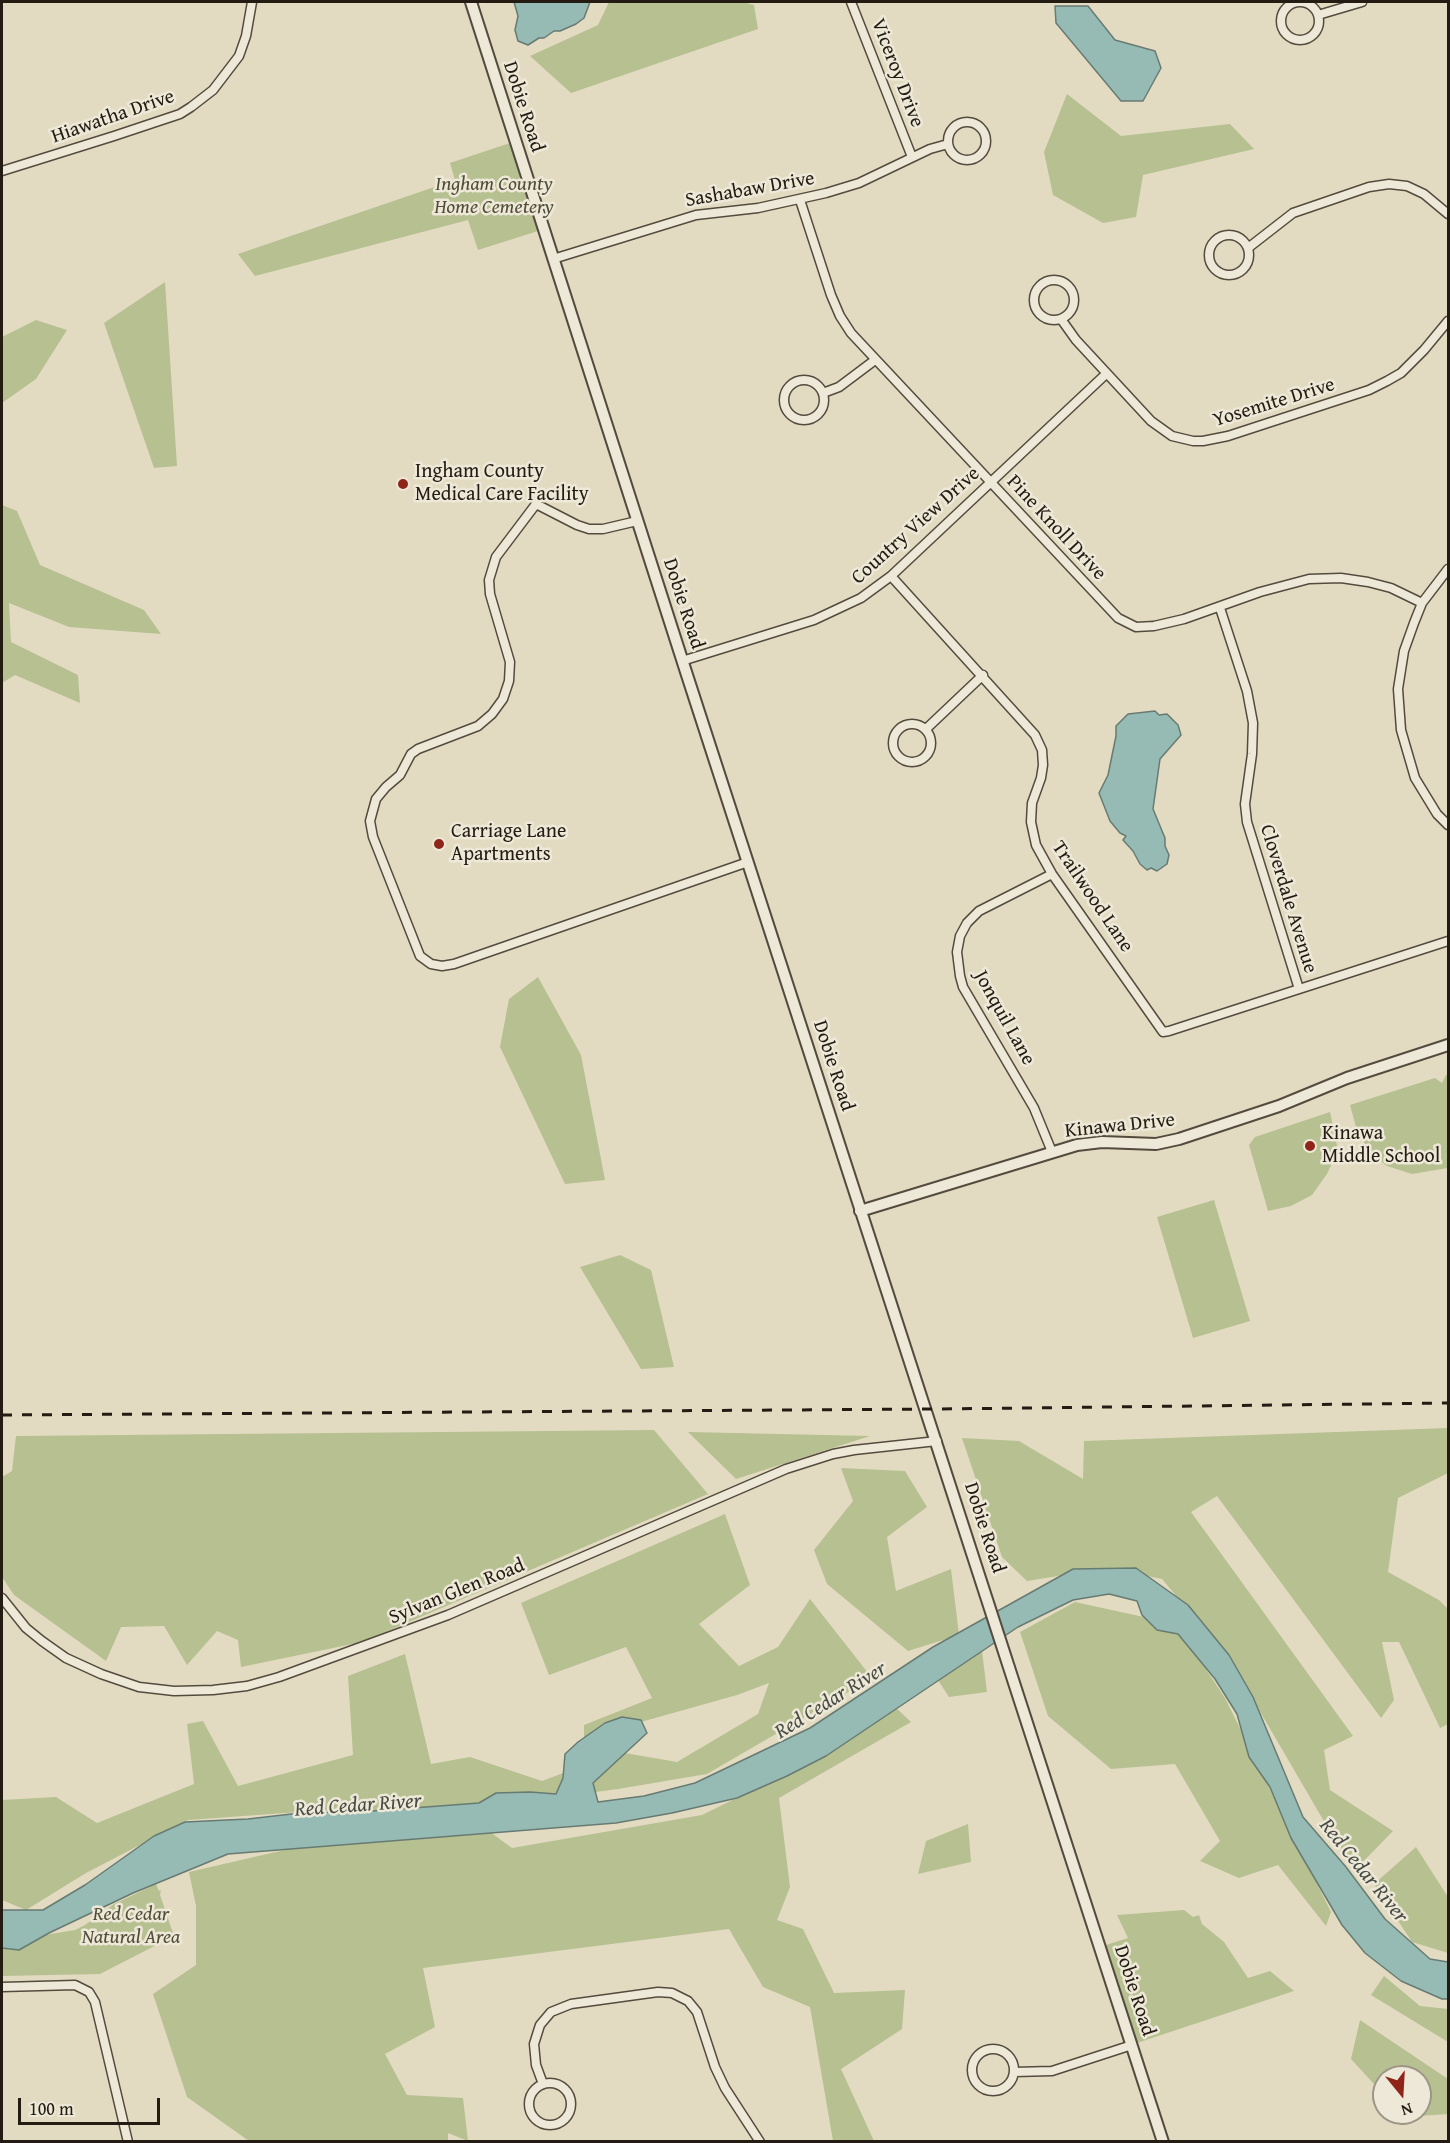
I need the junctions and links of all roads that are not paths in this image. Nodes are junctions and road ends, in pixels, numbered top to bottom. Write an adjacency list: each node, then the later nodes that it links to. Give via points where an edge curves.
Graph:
1 (252, 2): 8 (street, Hiawatha Drive, via 242,47 233,65 203,99 180,114)
2 (471, 2): 12 (street, Dobie Road)
3 (852, 2): 7 (street, Viceroy Drive)
4 (1362, 2): 5 (street)
5 (1318, 15): 5 (street, via 1309,4 1294,3 1282,13 1281,27 1291,39 1306,40 1317,30)
6 (948, 144): 6 (street, via 958,158 971,160 982,154 987,142 979,125 966,121 950,131); 7 (street, Sashabaw Drive)
7 (912, 157): 9 (street, Sashabaw Drive, via 859,183)
8 (2, 171)
9 (800, 200): 12 (street, Sashabaw Drive, via 696,214); 15 (street, Pine Knoll Drive, via 840,315)
10 (1449, 214): 11 (street, via 1407,186 1369,187 1293,213)
11 (1248, 248): 11 (street, via 1234,236 1221,237 1210,250 1211,264 1221,274 1234,275 1249,262)
12 (553, 259): 19 (street, Dobie Road)
13 (1061, 319): 13 (street, via 1072,308 1072,293 1062,282 1046,282 1035,292 1035,308 1046,319); 16 (street, Yosemite Drive)
14 (1449, 321): 16 (street, Yosemite Drive, via 1401,373 1387,381 1358,394 1203,441 1182,440 1164,432)
15 (875, 360): 17 (street, via 839,387); 18 (street, Pine Knoll Drive)
16 (1106, 374): 18 (street, Country View Drive)
17 (823, 393): 17 (street, via 814,383 801,380 789,387 786,407 793,416 811,418 824,405)
18 (991, 483): 21 (street, Country View Drive); 23 (street, Pine Knoll Drive, via 1118,618 1136,627 1154,626)
19 (637, 521): 24 (street, Dobie Road); 28 (street, via 589,529 536,504 496,557 490,575 490,594 510,662 503,699 478,726 411,754 400,775 376,799 371,813 373,837 420,956 430,964 442,966)
20 (1449, 569): 22 (street)
21 (891, 576): 24 (street, Country View Drive, via 861,598 814,620); 25 (street, Trailwood Lane)
22 (1422, 603): 23 (street, Pine Knoll Drive, via 1391,588 1341,578 1309,579); 27 (street, via 1404,651 1398,689 1401,730 1415,778 1437,814)
23 (1220, 608): 31 (street, Cloverdale Avenue, via 1247,691 1253,723 1245,804 1247,822)
24 (682, 661): 28 (street, Dobie Road)
25 (983, 675): 26 (street); 29 (street, Trailwood Lane, via 1035,735 1042,750 1043,765 1031,822 1036,845)
26 (926, 729): 26 (street, via 908,724 897,731 892,743 896,755 914,763 925,758 932,747)
27 (1449, 825)
28 (748, 862): 34 (street, Dobie Road)
29 (1052, 873): 31 (street, Trailwood Lane, via 1163,1032); 33 (street, Jonquil Lane, via 979,911 960,936 957,952 963,987 1034,1108)
30 (1449, 940): 31 (street)
31 (1299, 989)
32 (1449, 1045): 33 (street, Kinawa Drive, via 1179,1139 1156,1144 1102,1142)
33 (1052, 1152): 34 (street, Kinawa Drive)
34 (860, 1211): 35 (street, Dobie Road)
35 (937, 1440): 36 (street, Sylvan Glen Road, via 833,1454 786,1469 488,1599 247,1686 174,1691 139,1687 101,1674 66,1658 42,1641); 38 (street, Dobie Road)
36 (2, 1598)
37 (2, 1987): 41 (street, via 75,1985 86,1989 95,2002)
38 (1132, 2045): 39 (street, via 1052,2071); 43 (street, Dobie Road)
39 (1014, 2072): 39 (street, via 1009,2057 995,2049 979,2054 972,2069 976,2084 991,2091 1006,2086)
40 (543, 2085): 40 (street, via 531,2095 530,2111 540,2123 556,2124 568,2114 570,2098 559,2086); 42 (street, via 534,2044 540,2025 550,2012 571,2004 672,1993 688,2001 697,2012 725,2088)
41 (128, 2142)
42 (760, 2142)
43 (1163, 2142)

